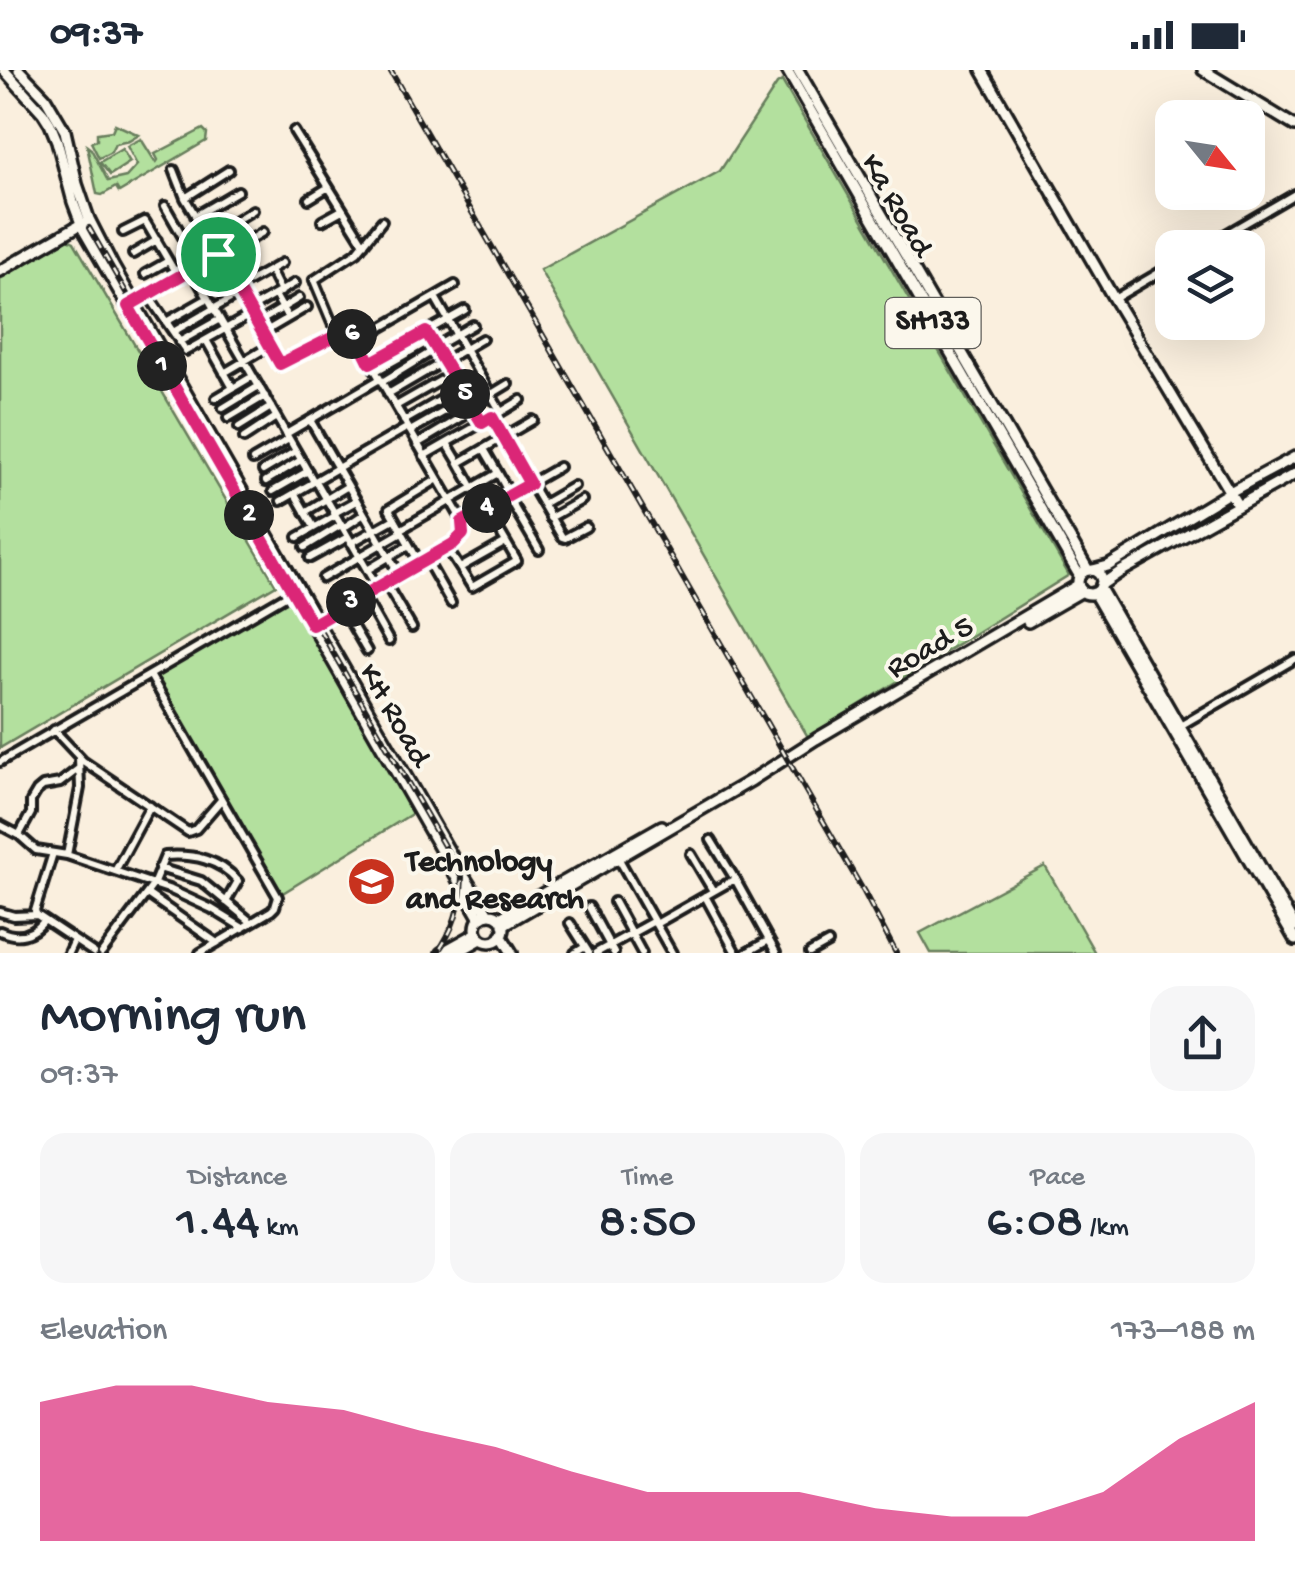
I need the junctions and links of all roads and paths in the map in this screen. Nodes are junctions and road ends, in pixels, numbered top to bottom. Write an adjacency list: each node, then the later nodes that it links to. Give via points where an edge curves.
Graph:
1 (4, 70): 22 (main road, KH Road, via 50,124)
2 (19, 70): 22 (main road, KH Road, via 65,132)
3 (787, 70): 16 (main road, Ka Road / SH133)
4 (798, 70): 16 (main road, Ka Road / SH133)
5 (982, 70): 48 (main road)
6 (1203, 70): 7 (main road)
7 (1295, 126)
8 (294, 131): 11 (street)
9 (174, 170): 14 (street)
10 (229, 170): 14 (street)
11 (327, 188): 15 (street); 19 (street)
12 (238, 191): 20 (street)
13 (1295, 194): 24 (street)
14 (185, 198): 20 (street)
15 (309, 199)
16 (869, 202): 168 (main road, Ka Road / SH133)
17 (165, 206): 34 (street)
18 (253, 210): 27 (street)
19 (342, 210): 23 (street); 29 (street)
20 (196, 216): 27 (street)
21 (382, 220): 29 (street)
22 (85, 222): 36 (main road); 49 (main road, KH Road)
23 (322, 222)
24 (1233, 230)
25 (124, 232): 28 (street, via 145,221)
26 (263, 232): 31 (street)
27 (208, 237): 31 (street)
28 (157, 240): 30 (street); 32 (street)
29 (364, 244): 65 (street, via 314,280)
30 (134, 254)
31 (219, 256): 34 (street); 42 (street)
32 (168, 260): 37 (street); 39 (street)
33 (282, 263): 35 (street)
34 (195, 267): 39 (street); 46 (street)
35 (269, 270): 42 (street); 43 (street)
36 (0, 272)
37 (145, 274)
38 (1155, 274): 48 (street)
39 (178, 277): 44 (street)
40 (295, 283): 43 (street)
41 (454, 286): 45 (street)
42 (238, 292): 52 (street); 54 (street)
43 (278, 293): 51 (street); 54 (street)
44 (148, 294): 49 (street); 58 (street)
45 (434, 297): 57 (street); 70 (street)
46 (208, 298): 52 (street); 58 (street)
47 (299, 298): 51 (street)
48 (1114, 299): 130 (main road)
49 (131, 304): 171 (main road, KH Road)
50 (307, 307): 55 (street)
51 (283, 308): 55 (street); 59 (street)
52 (214, 309): 56 (street); 62 (street)
53 (465, 310): 57 (street)
54 (249, 313): 59 (street); 61 (street)
55 (288, 318): 64 (street)
56 (220, 319): 61 (street); 69 (street)
57 (448, 320): 63 (street); 66 (street)
58 (166, 322): 62 (street)
59 (256, 324): 64 (street)
60 (473, 325): 66 (street)
61 (226, 329): 68 (street); 74 (street)
62 (173, 332): 69 (street)
63 (426, 332): 71 (street); 76 (street)
64 (261, 334): 72 (street)
65 (337, 334): 70 (street, via 347,332); 72 (street, via 283,365)
66 (457, 335): 71 (street); 73 (street)
67 (482, 339): 73 (street)
68 (206, 340): 69 (street, via 186,351); 77 (street)
69 (179, 342)
70 (358, 342): 76 (street)
71 (434, 345): 75 (street); 80 (street)
72 (268, 347): 74 (street)
73 (465, 350): 75 (street); 86 (street)
74 (244, 361): 77 (street); 79 (street)
75 (444, 361): 78 (street); 85 (street)
76 (370, 363): 80 (street)
77 (224, 373): 83 (street)
78 (452, 374): 84 (street); 91 (street)
79 (253, 376): 82 (street); 83 (street)
80 (379, 378): 85 (street); 99 (street)
81 (508, 384): 86 (street)
82 (259, 386): 87 (street); 93 (street)
83 (233, 388): 89 (street)
84 (461, 388): 88 (street); 102 (street)
85 (388, 394): 91 (street)
86 (490, 395): 94 (street); 95 (street)
87 (265, 396): 92 (street); 98 (street)
88 (466, 397): 94 (street); 102 (street)
89 (216, 398)
90 (521, 400): 95 (street)
91 (396, 406): 102 (street)
92 (271, 407): 96 (street); 103 (street)
93 (223, 408)
94 (473, 408): 101 (street); 108 (street)
95 (500, 412): 97 (street)
96 (276, 417): 104 (street); 106 (street)
97 (492, 417): 101 (street); 105 (street)
98 (228, 418)
99 (310, 420): 104 (street); 117 (street)
100 (533, 420): 105 (street)
101 (482, 423): 107 (street)
102 (407, 426): 108 (street); 117 (street)
103 (240, 427)
104 (288, 436): 110 (street); 113 (street)
105 (504, 437): 109 (street); 125 (street)
106 (244, 438)
107 (447, 443): 111 (street); 115 (street)
108 (417, 444): 111 (street)
109 (484, 449): 115 (street); 120 (street)
110 (296, 451): 114 (street); 118 (street)
111 (424, 456): 122 (street)
112 (1295, 457): 130 (main road, Road 5)
113 (253, 460)
114 (302, 460): 119 (street); 123 (street)
115 (459, 464): 128 (street)
116 (559, 466): 125 (street)
117 (338, 468): 124 (street); 126 (street)
118 (262, 470)
119 (308, 471): 124 (street); 129 (street)
120 (498, 474): 128 (street); 132 (street)
121 (1295, 474): 139 (main road)
122 (438, 479): 136 (street); 145 (street, via 391,506)
123 (266, 481)
124 (315, 482): 131 (street); 133 (street)
125 (530, 484): 132 (street); 138 (street)
126 (348, 486): 133 (street); 135 (street)
127 (574, 486): 138 (street)
128 (473, 488): 136 (street)
129 (273, 491)
130 (1230, 492): 139 (main road); 168 (main road, Road 5)
131 (294, 494): 137 (street); 141 (street)
132 (509, 496): 140 (street); 159 (street)
133 (326, 500): 141 (street); 142 (street)
134 (582, 500): 144 (street)
135 (356, 501): 142 (street); 143 (street)
136 (450, 501): 146 (street); 151 (street)
137 (281, 502)
138 (542, 504): 144 (street)
139 (1238, 506): 170 (main road)
140 (486, 508): 146 (street); 154 (street)
141 (306, 512): 148 (street)
142 (334, 514): 147 (street); 148 (street)
143 (364, 514): 147 (street); 150 (street)
144 (550, 518): 149 (street, via 563,538)
145 (394, 519): 150 (street); 151 (street)
146 (462, 522): 158 (street, via 461,538)
147 (342, 526): 153 (street); 157 (street)
148 (314, 527): 152 (street)
149 (586, 527)
150 (373, 530): 153 (street); 155 (street)
151 (401, 532): 155 (street); 156 (street)
152 (298, 537)
153 (350, 540): 160 (street); 162 (street)
154 (506, 542): 164 (street); 164 (street, via 515,564 475,587)
155 (381, 544): 160 (street); 161 (street)
156 (409, 545): 161 (street); 163 (street)
157 (305, 547)
158 (447, 548): 163 (street); 164 (street)
159 (538, 550)
160 (360, 556): 165 (street); 167 (street)
161 (389, 557): 165 (street); 166 (street)
162 (310, 558)
163 (422, 561): 166 (street); 173 (street)
164 (460, 568)
165 (367, 570): 169 (street)
166 (399, 574): 169 (street)
167 (323, 578)
168 (1084, 578): 170 (main road); 170 (main road, SH133, via 1100,576); 194 (main road, Road 5, via 818,743)
169 (381, 585): 172 (street); 176 (street)
170 (1099, 589): 181 (main road, SH133); 218 (main road, SH133)
171 (296, 590): 175 (main road, KH Road); 180 (street)
172 (363, 596): 174 (street); 177 (street)
173 (451, 603)
174 (342, 608): 175 (street); 178 (street)
175 (315, 623): 205 (main road, KH Road)
176 (412, 628)
177 (389, 641)
178 (367, 651)
179 (1295, 659): 181 (street)
180 (150, 675): 182 (street); 186 (street)
181 (1180, 726): 210 (main road, SH133)
182 (54, 730): 183 (street); 184 (street)
183 (79, 758): 185 (street); 187 (street)
184 (0, 762)
185 (79, 769): 189 (street, via 37,791); 192 (street)
186 (220, 800): 187 (street, via 192,832); 207 (street, via 278,897 271,911)
187 (150, 806): 196 (street)
188 (0, 825): 189 (street)
189 (19, 835): 191 (street, via 36,850)
190 (712, 840): 197 (street)
191 (53, 853): 192 (street); 206 (street, via 35,911)
192 (67, 854): 196 (street)
193 (692, 854): 200 (street)
194 (617, 855): 209 (street); 213 (main road, Road 5)
195 (159, 868): 198 (street); 201 (street, via 201,881); 201 (street, via 168,855 216,862 238,881)
196 (115, 871): 198 (street)
197 (735, 879): 200 (street); 217 (street)
198 (154, 885): 199 (street); 211 (street)
199 (146, 894): 220 (street); 224 (street)
200 (709, 894): 209 (street); 233 (street)
201 (226, 902): 207 (street)
202 (614, 902): 214 (street)
203 (590, 907): 221 (street)
204 (0, 912): 206 (street)
205 (484, 917): 213 (main road); 215 (main road, via 476,925)
206 (40, 918): 212 (street, via 32,933); 216 (street)
207 (252, 922): 211 (street)
208 (570, 923): 222 (street)
209 (655, 923): 214 (street); 232 (street)
210 (1295, 927)
211 (243, 928): 220 (street)
212 (0, 930)
213 (499, 930): 215 (main road); 228 (main road); 229 (main road)
214 (631, 934): 221 (street); 231 (street)
215 (479, 936): 226 (main road); 227 (main road)
216 (74, 940): 223 (street); 224 (street)
217 (769, 940): 234 (street); 235 (street)
218 (1295, 940)
219 (828, 942): 236 (street)
220 (216, 943): 225 (street)
221 (612, 949): 222 (street)
222 (590, 951): 230 (street)
223 (68, 953)
224 (98, 953)
225 (200, 953)
226 (441, 953)
227 (456, 953)
228 (500, 953)
229 (512, 953)
230 (575, 953)
231 (642, 953)
232 (672, 953)
233 (736, 953)
234 (746, 953)
235 (776, 953)
236 (810, 953)

